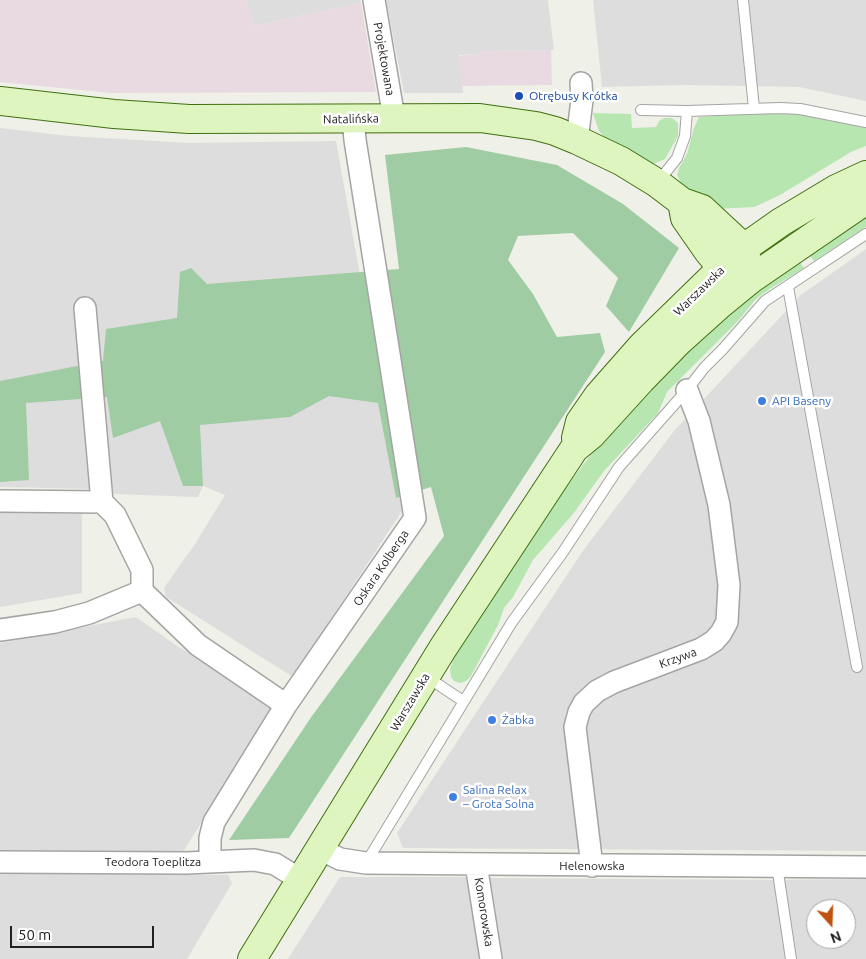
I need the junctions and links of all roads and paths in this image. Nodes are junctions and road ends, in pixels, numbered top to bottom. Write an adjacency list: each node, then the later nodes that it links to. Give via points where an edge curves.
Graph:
1 (374, 0): 8 (street, Projektowana)
2 (743, 0): 5 (lane)
3 (581, 83): 11 (street)
4 (0, 101): 9 (main road, Natalińska, via 114,114 189,118)
5 (754, 108): 7 (lane); 10 (lane, via 800,109)
6 (641, 110): 7 (lane)
7 (687, 111): 13 (lane, via 685,136 677,158)
8 (394, 118): 9 (main road, Natalińska); 11 (main road, Natalińska, via 489,119 536,126)
9 (353, 119): 31 (street, Oskara Kolberga, via 415,518)
10 (866, 122)
11 (577, 140): 13 (main road, Natalińska)
12 (866, 175): 17 (main road, Warszawska, via 808,205)
13 (657, 183): 15 (main road, Natalińska)
14 (866, 200): 19 (main road, Warszawska)
15 (682, 202): 17 (main road, Natalińska, via 702,209); 18 (main road, via 685,218)
16 (866, 234): 20 (lane)
17 (744, 248): 18 (main road, Warszawska); 19 (main road)
18 (722, 268): 19 (main road); 23 (main road, Warszawska, via 642,346 598,396 580,422)
19 (751, 279): 23 (main road, Warszawska, via 679,341)
20 (788, 287): 22 (lane, via 765,301); 28 (lane)
21 (85, 308): 25 (street)
22 (687, 390): 30 (lane, via 619,467 512,622); 37 (street, Krzywa, via 699,421 719,505 728,585 727,622 714,641 701,649 614,682 597,691 578,712 575,727)
23 (574, 449): 29 (main road, Warszawska)
24 (0, 501): 25 (street)
25 (102, 502): 26 (street, via 115,515)
26 (142, 580): 27 (street, via 89,612 55,622); 31 (street, via 198,645)
27 (0, 630)
28 (857, 667)
29 (426, 676): 30 (lane); 32 (main road, Warszawska)
30 (463, 701): 35 (lane)
31 (286, 705): 34 (street, Oskara Kolberga, via 214,822)
32 (320, 849): 35 (street, Helenowska, via 340,859); 40 (main road, Warszawska)
33 (0, 862): 34 (street, Teodora Toeplitza)
34 (210, 862): 40 (street, Teodora Toeplitza, via 261,860 275,864)
35 (366, 863): 36 (street, Helenowska)
36 (476, 864): 37 (street, Helenowska); 42 (street, Komorowska)
37 (592, 866): 38 (street, Helenowska)
38 (777, 866): 39 (street, Helenowska); 43 (lane)
39 (866, 867)
40 (301, 880): 41 (main road, Warszawska)
41 (252, 959)
42 (491, 959)
43 (792, 959)

